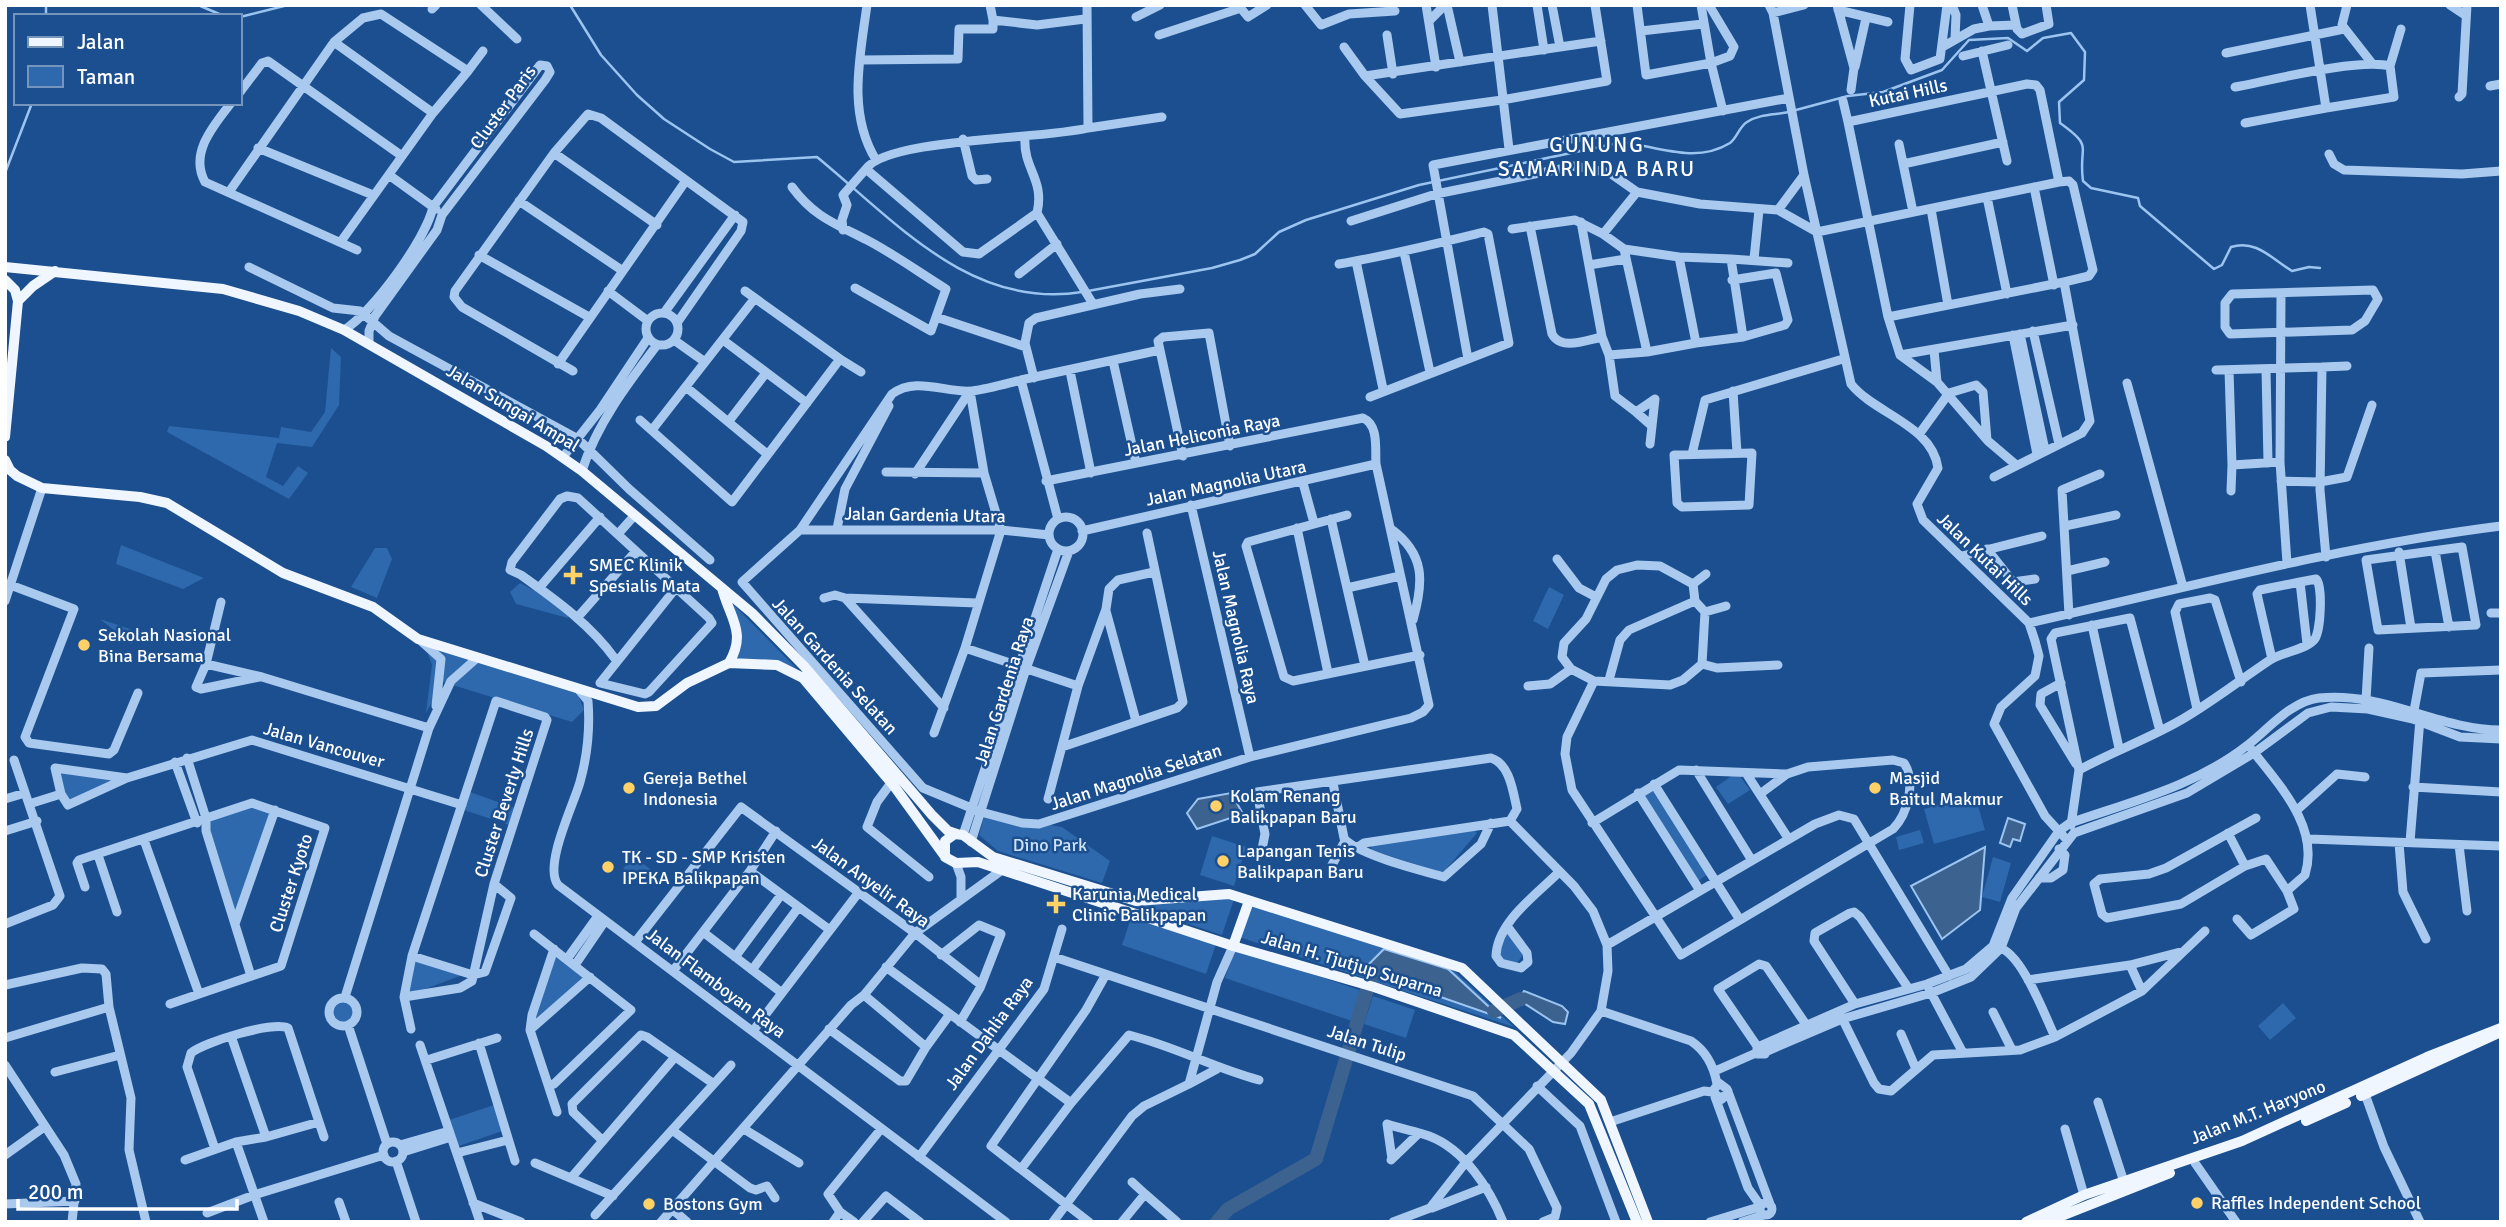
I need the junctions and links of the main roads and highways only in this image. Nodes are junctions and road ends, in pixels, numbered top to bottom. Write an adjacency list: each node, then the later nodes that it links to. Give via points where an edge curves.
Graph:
1 (5, 267): 2 (main road, Jalan Sungai Ampal)
2 (55, 271): 4 (main road); 7 (main road, Jalan Sungai Ampal, via 223,289 299,311 344,330 563,457)
3 (5, 280): 4 (main road, via 15,290)
4 (18, 302): 5 (main road)
5 (5, 437)
6 (5, 460): 8 (main road, via 10,471 42,488 167,503 283,573 373,607 418,639 600,696 647,709)
7 (721, 586): 8 (main road, via 738,634); 9 (main road, Jalan Sungai Ampal, via 804,666 932,816)
8 (729, 663): 10 (main road, via 777,665 803,678 891,783)
9 (963, 837): 10 (main road, via 945,841); 11 (main road, via 972,853); 12 (main road, Jalan H. Tjutjup Suparna, via 993,857 1136,901 1222,892)
10 (945, 857): 11 (main road)
11 (958, 863): 13 (main road, Jalan H. Tjutjup Suparna, via 978,862)
12 (1249, 901): 13 (main road); 15 (main road, Jalan H. Tjutjup Suparna, via 1453,964 1503,1006)
13 (1233, 946): 15 (main road, Jalan H. Tjutjup Suparna, via 1514,1035)
14 (2501, 1030): 16 (main road, Jalan M.T. Haryono)
15 (1558, 1066): 17 (main road, Jalan H. Tjutjup Suparna, via 1589,1104); 18 (main road, Jalan H. Tjutjup Suparna, via 1596,1094)
16 (2370, 1089): 19 (main road, Jalan M.T. Haryono, via 2242,1141 2084,1195); 20 (main road, Jalan M.T. Haryono, via 2259,1140)
17 (1637, 1222)
18 (1648, 1222)
19 (2026, 1222)
20 (2046, 1222)

